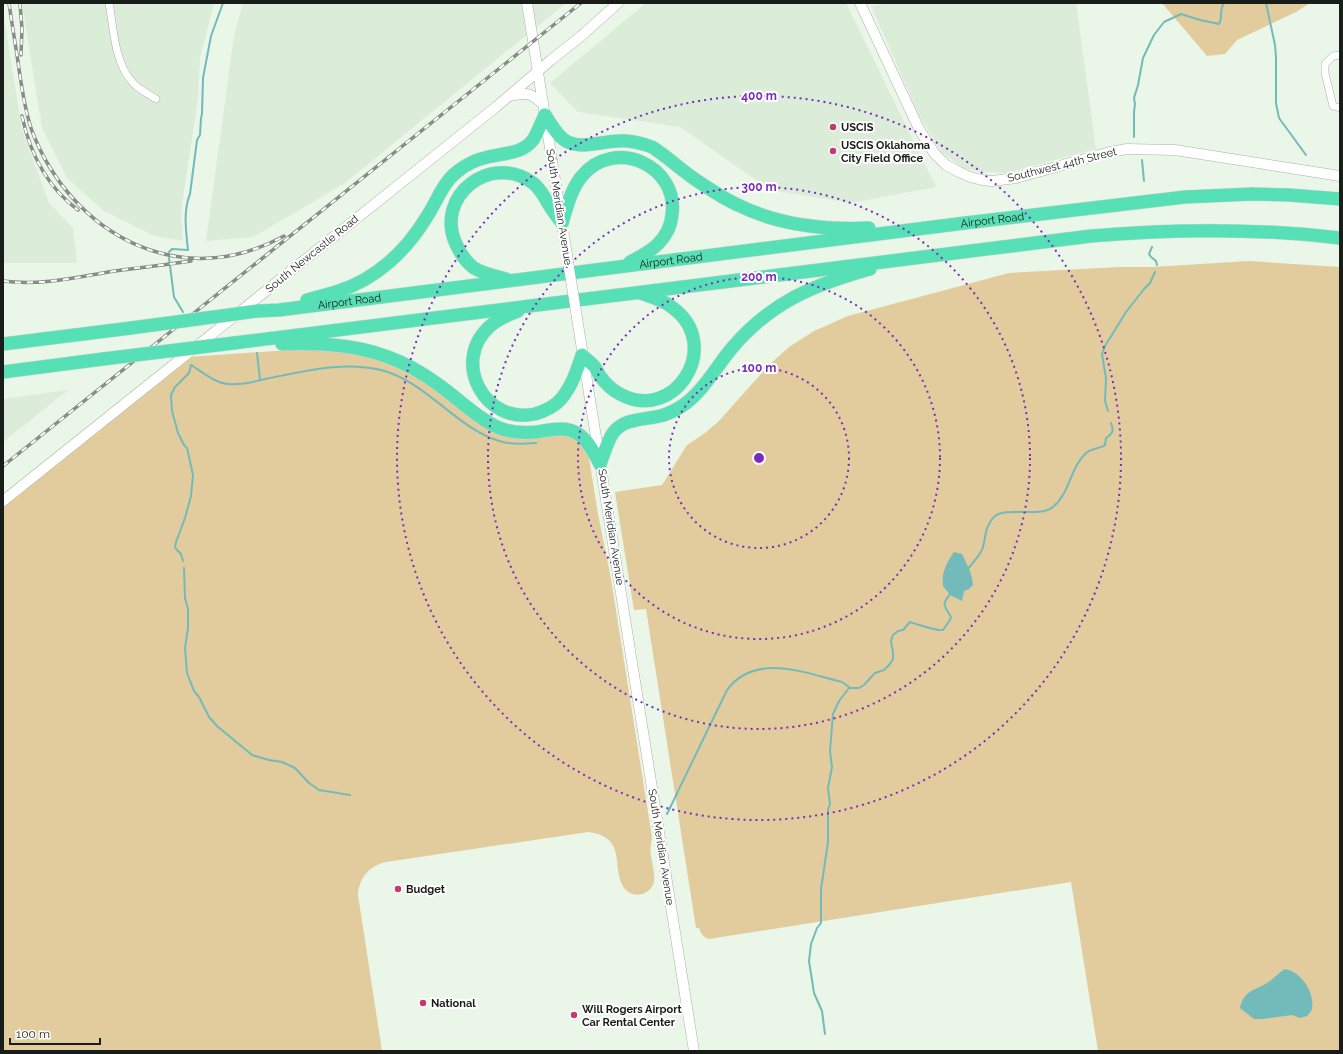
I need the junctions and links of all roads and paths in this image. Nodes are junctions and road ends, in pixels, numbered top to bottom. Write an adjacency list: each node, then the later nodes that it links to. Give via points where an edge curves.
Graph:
1 (109, 3): 8 (street, via 117,51 123,69 134,84)
2 (527, 3): 6 (street, South Meridian Avenue)
3 (618, 3): 6 (street, South Newcastle Road)
4 (860, 3): 11 (street, Southwest 44th Street, via 919,129 934,153 946,164 970,177 992,181 1016,178 1127,149 1175,150)
5 (1337, 56): 9 (street, via 1325,64 1325,73 1333,106)
6 (538, 71): 7 (street, South Newcastle Road); 10 (street, South Meridian Avenue)
7 (509, 96): 10 (street, via 532,95); 27 (street, South Newcastle Road)
8 (156, 99)
9 (1340, 108)
10 (544, 110): 13 (street, South Meridian Avenue); 14 (highway, via 558,134 566,141 584,146 619,140 641,143 663,154 697,180 738,205 779,220 824,227 861,228); 21 (highway, via 538,132 525,147 478,159 458,171 444,186 410,242 388,264 340,291)
11 (1340, 176)
12 (1340, 199): 14 (highway, Airport Road, via 1252,194 1185,197)
13 (562, 223): 17 (highway, via 576,185 583,174 594,166 614,158 638,160 650,166 660,174 672,197 670,224 658,244 644,255); 18 (highway, via 541,191 533,183 518,176 502,172 492,174 481,177 462,191 451,213 453,238 458,249 464,259 484,273); 24 (street, South Meridian Avenue, bridge)
14 (965, 223): 17 (highway, Airport Road)
15 (1340, 238): 16 (highway, via 1271,232 1164,231 1091,236)
16 (912, 258): 19 (highway); 26 (highway, via 838,278 784,303 742,336 699,390 682,406 660,416 632,420 616,429)
17 (619, 267): 18 (highway, Airport Road)
18 (512, 281): 21 (highway, Airport Road)
19 (636, 292): 20 (highway); 24 (highway, via 665,302 687,323 695,349 691,367 682,382 659,398 630,398 611,388 595,366)
20 (528, 306): 22 (highway); 24 (highway, via 496,321 482,334 478,343 474,353 474,375 477,385 488,401 504,411 519,415 547,410 567,391)
21 (280, 308): 23 (highway, Airport Road, bridge)
22 (234, 343): 25 (highway, bridge); 26 (highway, via 332,344 370,351 421,372 482,419 499,428 520,432 556,428 573,430 587,441)
23 (3, 344)
24 (582, 355): 26 (street, South Meridian Avenue)
25 (3, 372)
26 (600, 464): 28 (street, South Meridian Avenue)
27 (3, 501)
28 (694, 1051)

